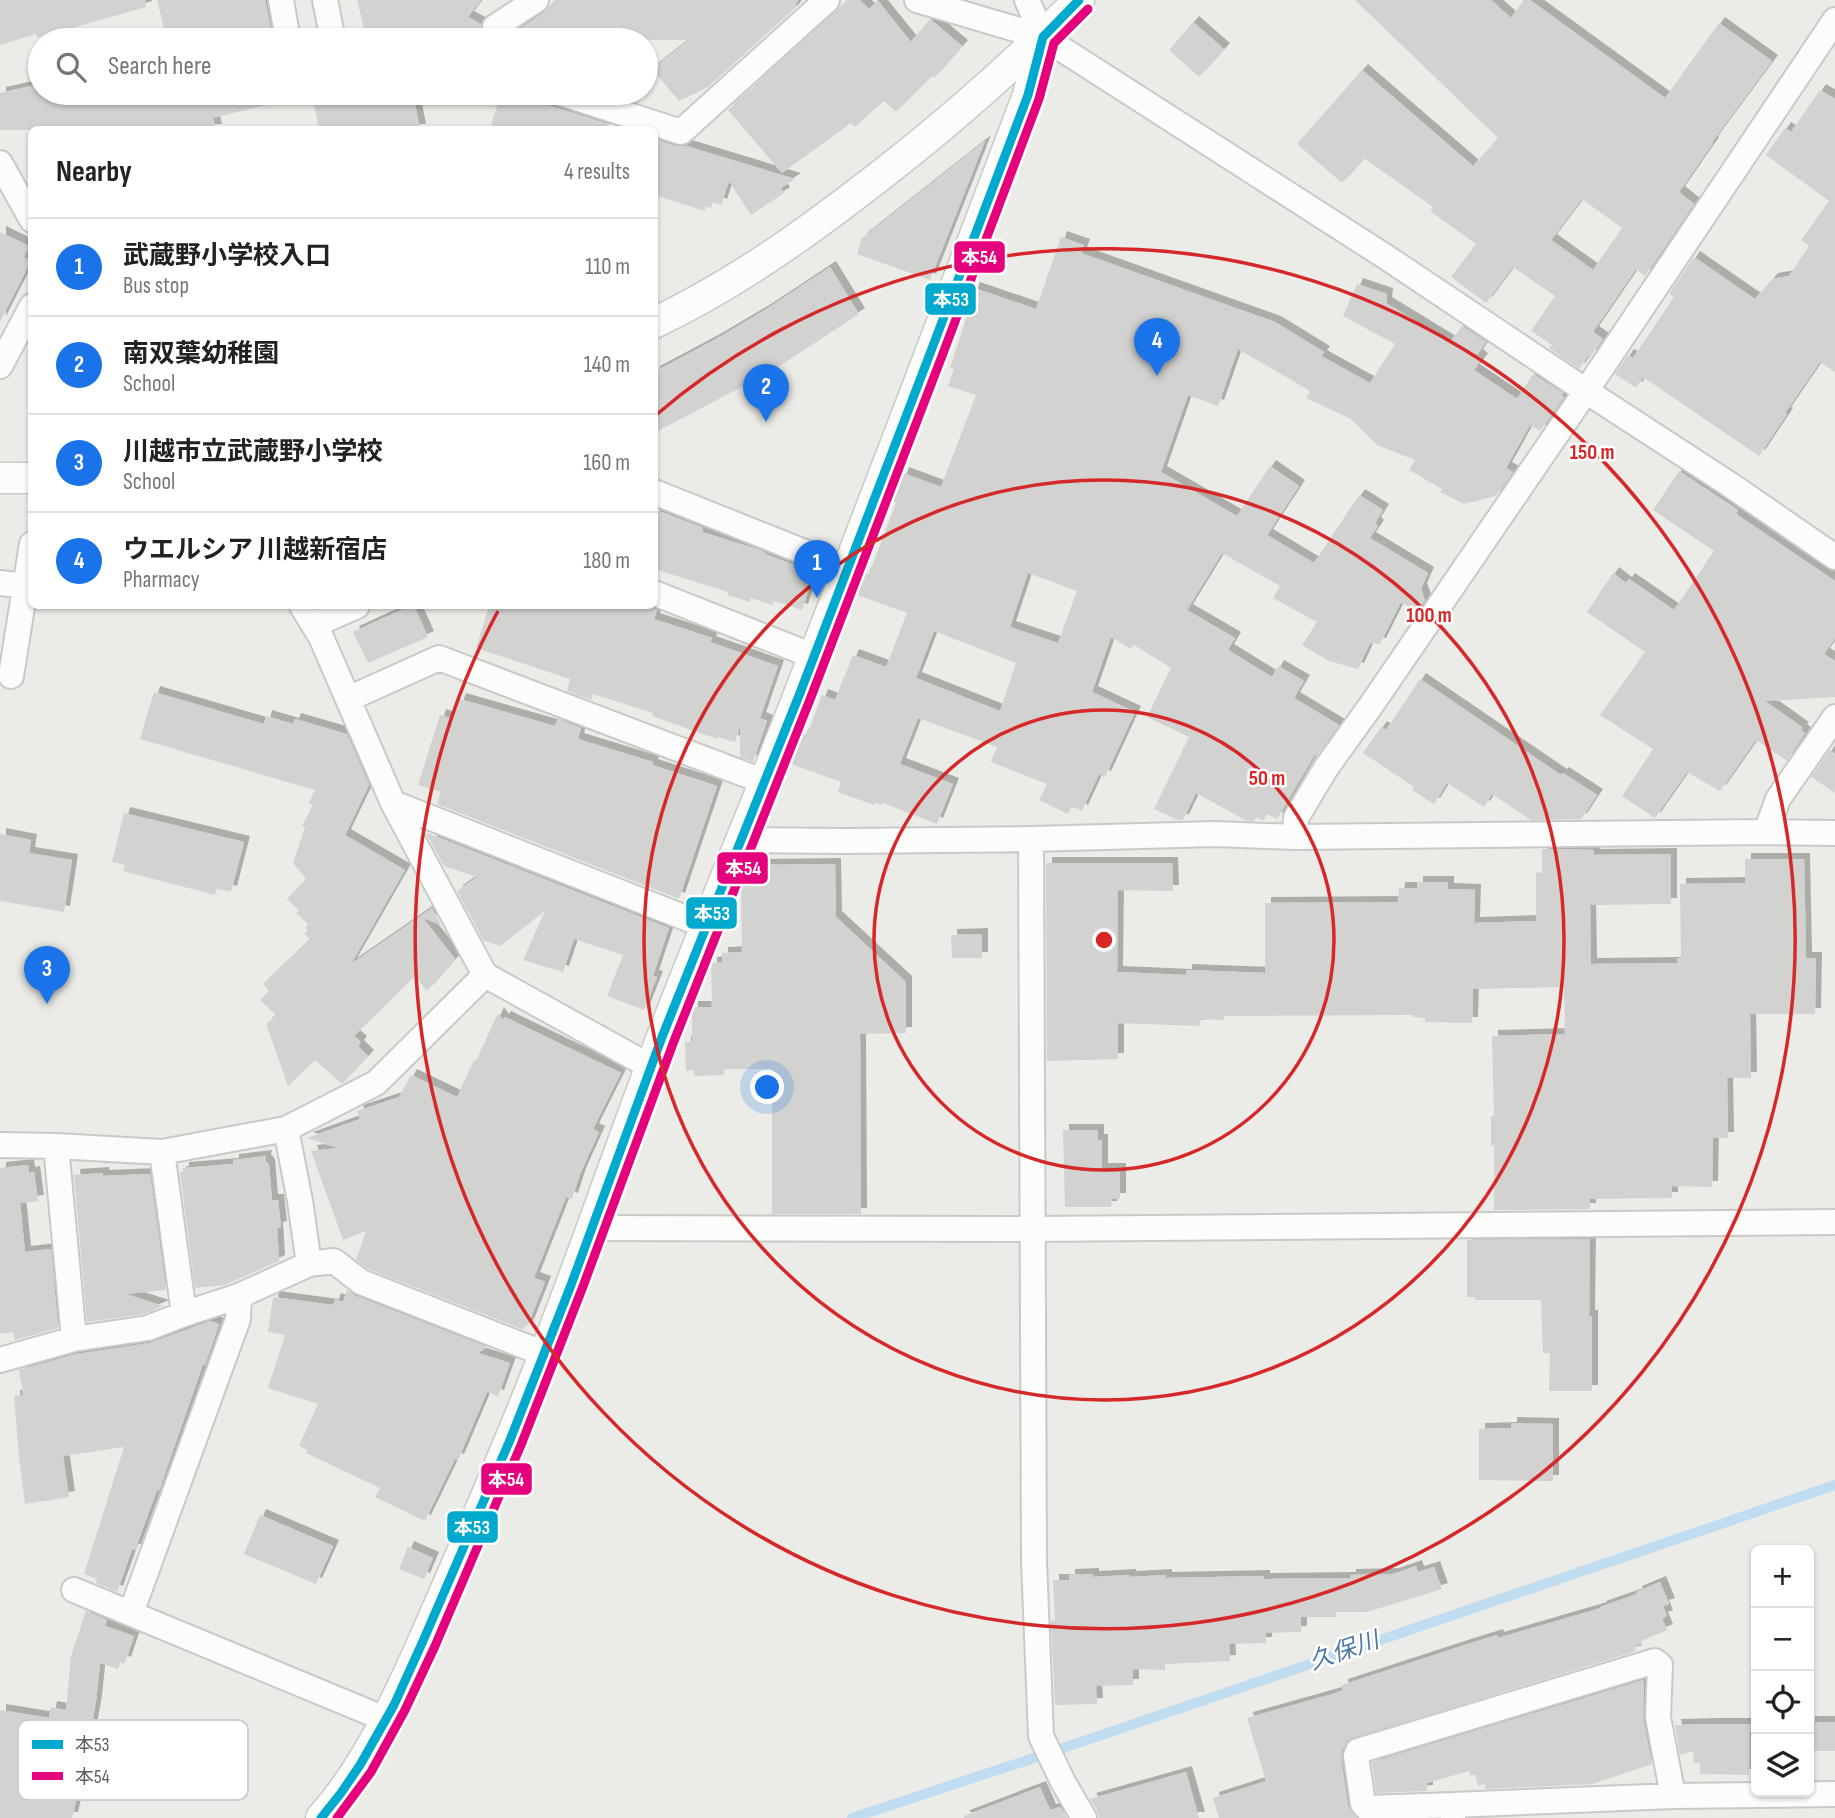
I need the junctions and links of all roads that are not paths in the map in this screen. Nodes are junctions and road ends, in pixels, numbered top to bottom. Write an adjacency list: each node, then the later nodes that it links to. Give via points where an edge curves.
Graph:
1 (282, 0): 9 (street)
2 (325, 0): 10 (street)
3 (536, 0): 11 (street)
4 (827, 0): 13 (street, via 681,132)
5 (917, 0): 12 (street)
6 (1027, 0): 12 (street)
7 (1079, 0): 12 (street)
8 (1835, 20): 19 (street)
9 (286, 28)
10 (331, 28)
11 (495, 28)
12 (1043, 37): 17 (street, via 927,139 824,220 736,279); 19 (street); 25 (street, via 1028,95)
13 (598, 105)
14 (0, 163): 15 (street)
15 (28, 213)
16 (28, 314): 18 (street)
17 (658, 321)
18 (0, 366)
19 (1586, 391): 24 (street); 38 (street, via 1326,768 1296,818)
20 (0, 478): 21 (street)
21 (28, 478)
22 (658, 494): 25 (street)
23 (28, 552): 26 (street)
24 (1835, 557)
25 (847, 569): 30 (street)
26 (12, 584): 31 (street)
27 (658, 595): 30 (street)
28 (341, 609): 29 (street)
29 (308, 615): 32 (street)
30 (813, 656): 34 (street)
31 (11, 676)
32 (348, 699): 34 (street, via 439,659); 35 (street)
33 (1835, 717): 36 (street, via 1778,800)
34 (765, 782): 40 (street)
35 (393, 803): 41 (street); 42 (street)
36 (1766, 832): 37 (street); 38 (street)
37 (1835, 833)
38 (1296, 836): 39 (street)
39 (1031, 839): 40 (street); 50 (street)
40 (740, 840): 41 (street)
41 (706, 926): 43 (street)
42 (485, 975): 43 (street); 44 (street, via 376,1083)
43 (651, 1067): 49 (street)
44 (286, 1129): 47 (street); 51 (street)
45 (0, 1145): 46 (street)
46 (56, 1146): 47 (street); 54 (street)
47 (162, 1152): 53 (street)
48 (1835, 1222): 50 (street)
49 (591, 1228): 50 (street); 55 (street)
50 (1034, 1229): 64 (street, via 1034,1561 1041,1736)
51 (309, 1264): 52 (street); 55 (street, via 334,1261 361,1282)
52 (239, 1296): 53 (street); 58 (street, via 238,1319)
53 (184, 1314): 54 (street, via 148,1328)
54 (74, 1339): 56 (street)
55 (545, 1354): 59 (street, via 489,1491)
56 (0, 1360)
57 (74, 1590): 58 (street)
58 (131, 1613): 59 (street)
59 (385, 1719): 63 (street, via 359,1768)
60 (1835, 1794): 61 (street)
61 (1673, 1796): 62 (street); 62 (street, via 1658,1717 1660,1665 1655,1661 1358,1751 1361,1793 1367,1808)
62 (1453, 1812)
63 (321, 1818)
64 (1084, 1818)

